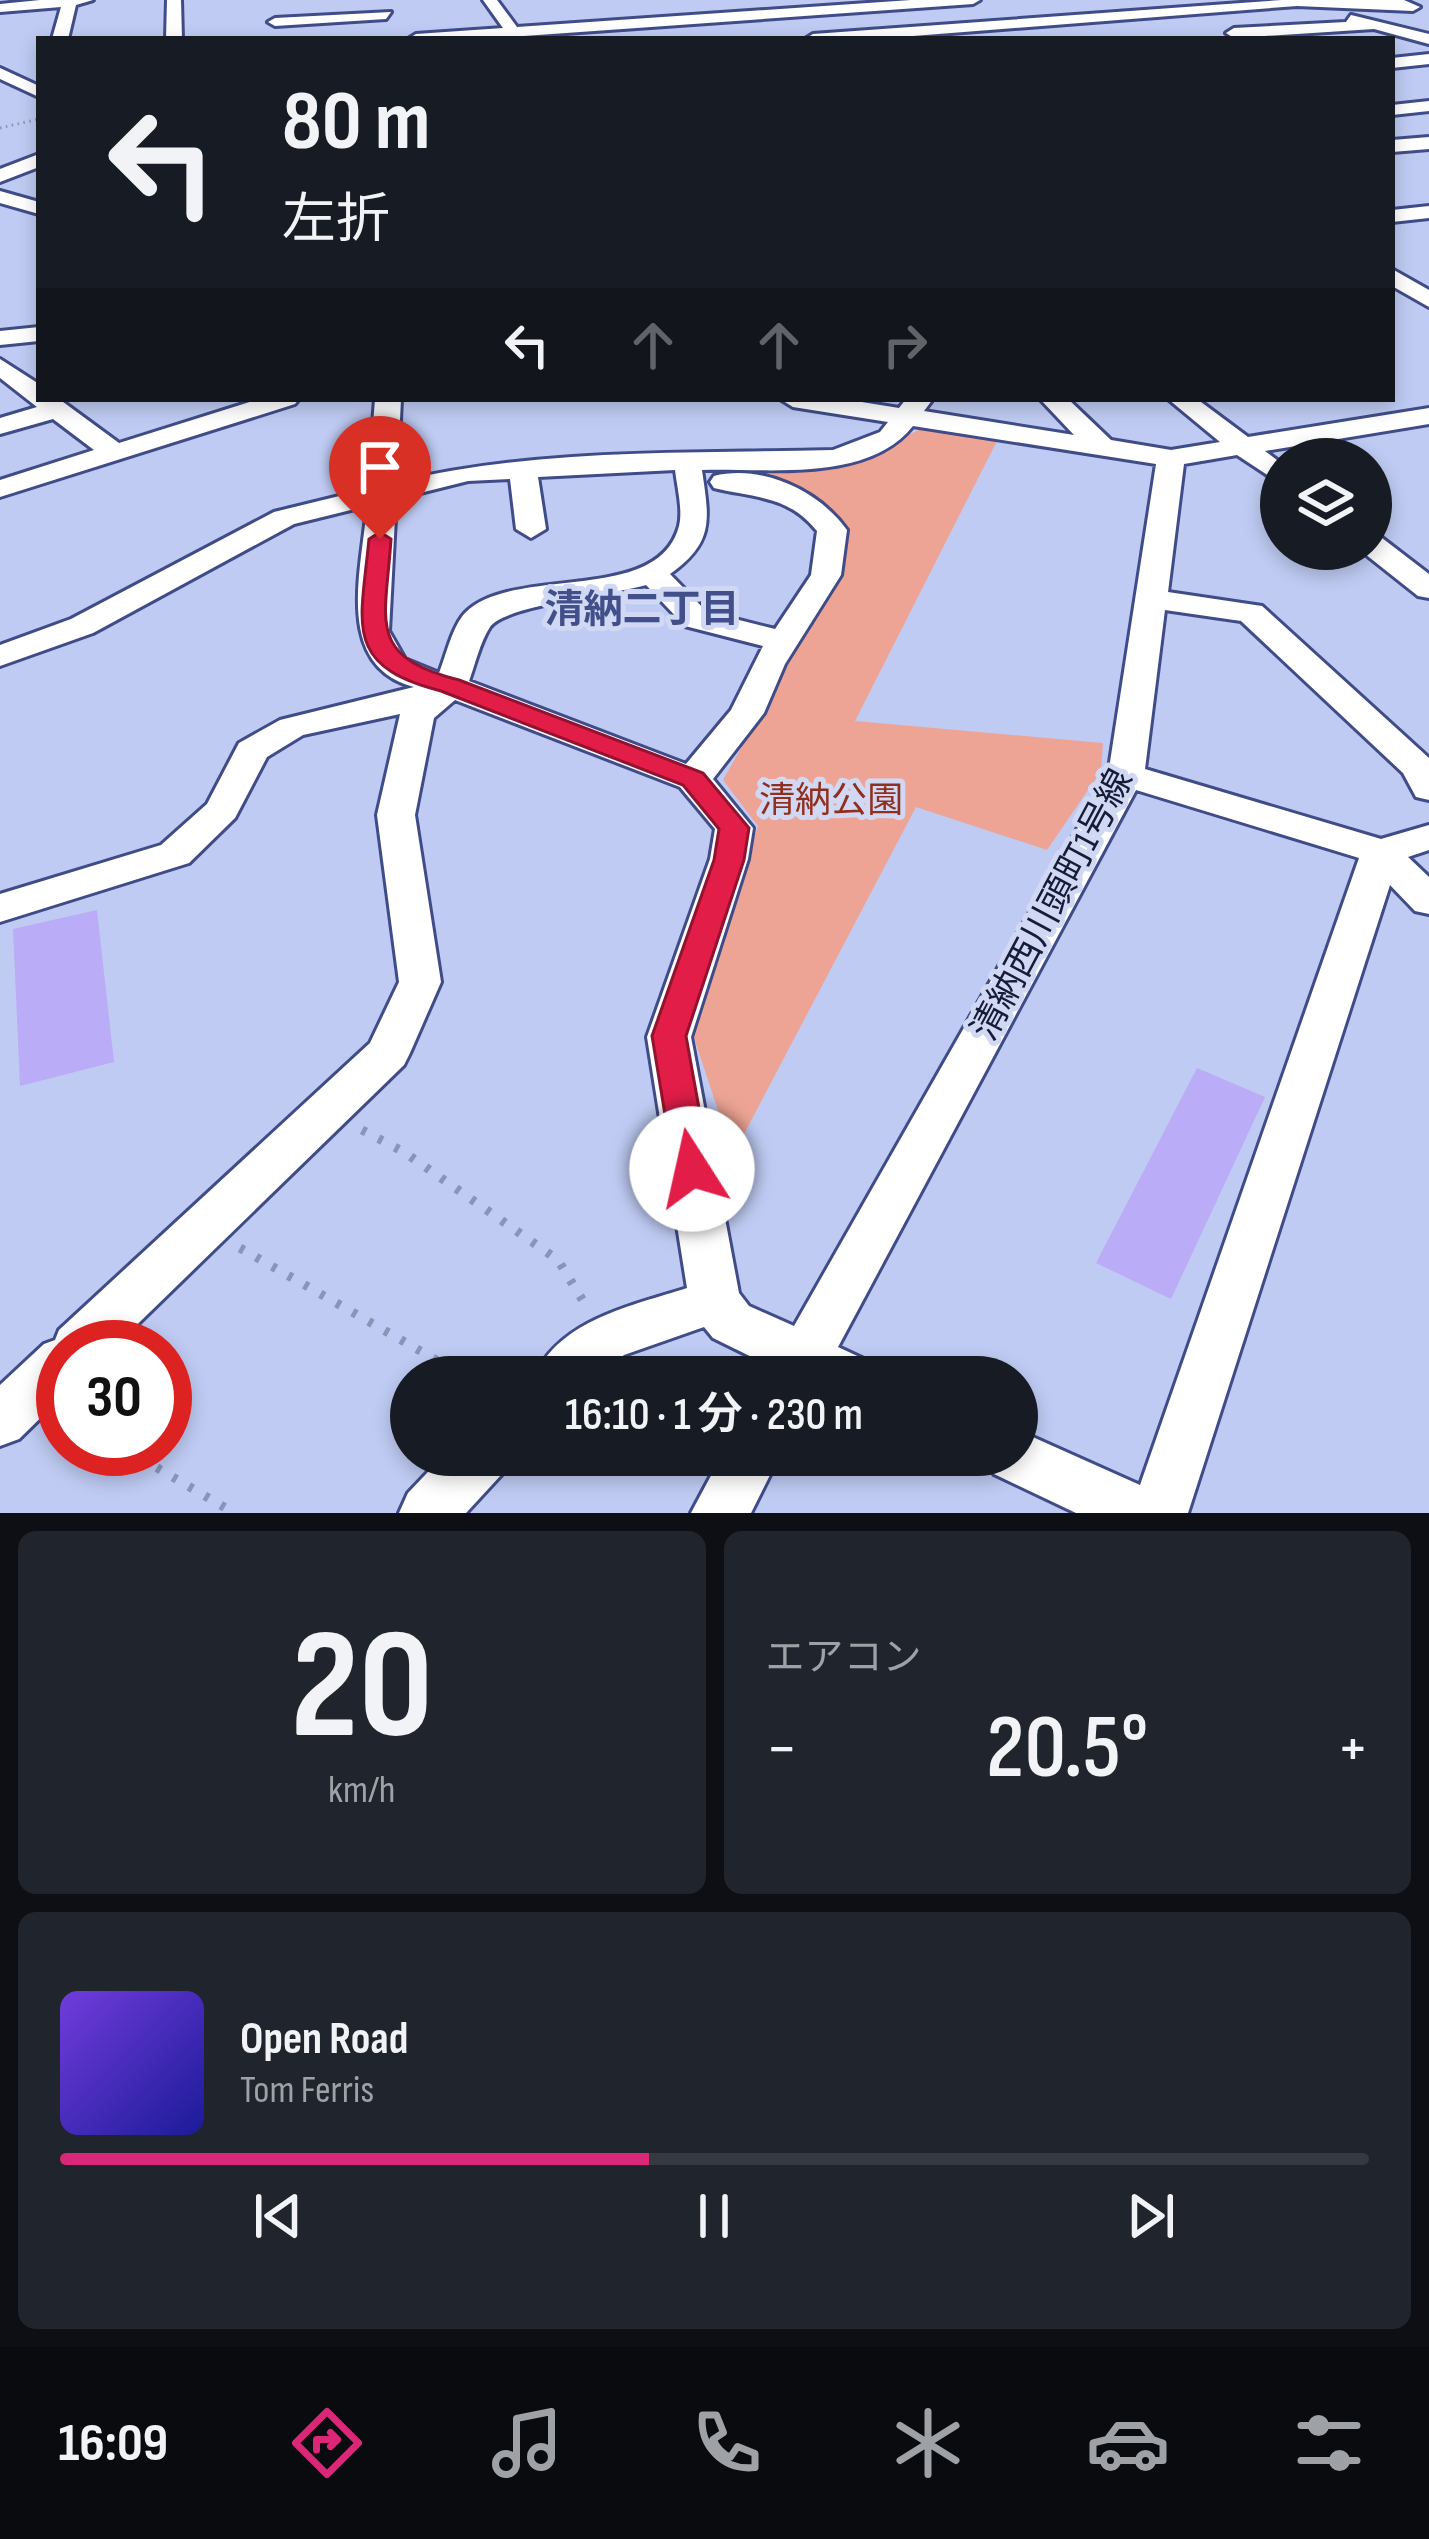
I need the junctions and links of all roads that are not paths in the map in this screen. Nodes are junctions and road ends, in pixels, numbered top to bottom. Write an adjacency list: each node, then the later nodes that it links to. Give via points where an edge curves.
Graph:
1 (69, 0): 2 (street); 13 (street); 25 (street)
2 (86, 0)
3 (174, 0): 26 (street)
4 (267, 0): 18 (street)
5 (490, 0): 23 (street)
6 (713, 0): 17 (street)
7 (973, 0): 10 (street)
8 (1118, 0): 16 (street)
9 (1388, 0): 11 (street, via 1413,7)
10 (922, 2): 12 (street); 21 (street)
11 (1285, 2): 14 (street); 16 (street); 19 (street)
12 (827, 5): 17 (street)
13 (0, 8)
14 (1429, 12)
15 (386, 14): 18 (street)
16 (1148, 15): 20 (street); 21 (street)
17 (732, 16): 22 (street); 23 (street, via 613,18)
18 (275, 22): 27 (street)
19 (1374, 25): 24 (street); 30 (street)
20 (1169, 27)
21 (963, 28): 28 (street); 29 (street)
22 (748, 30)
23 (515, 35)
24 (1208, 35)
25 (61, 36)
26 (174, 36)
27 (309, 36)
28 (854, 36)
29 (975, 36)
30 (1429, 39)
31 (1429, 59): 32 (street)
32 (1395, 62)
33 (36, 66): 34 (street)
34 (0, 72): 35 (street)
35 (36, 93)
36 (36, 96): 37 (street)
37 (16, 102)
38 (1429, 106): 39 (street)
39 (1395, 110)
40 (1429, 143): 41 (street)
41 (1395, 146)
42 (0, 149): 43 (street)
43 (36, 157)
44 (36, 159): 45 (street)
45 (0, 176)
46 (0, 196): 47 (street)
47 (36, 210)
48 (36, 212): 51 (street)
49 (1429, 212): 50 (street)
50 (1395, 216)
51 (2, 224)
52 (1395, 278): 53 (street)
53 (1425, 295): 54 (street)
54 (1395, 296)
55 (36, 334): 56 (street)
56 (0, 338)
57 (4, 373): 58 (street)
58 (36, 394)
59 (45, 402): 68 (street)
60 (48, 402): 71 (street)
61 (276, 402): 71 (street)
62 (388, 402): 77 (street)
63 (830, 402): 66 (street)
64 (1056, 402): 70 (street)
65 (1185, 402): 69 (street)
66 (914, 409): 70 (street); 75 (street, via 889,438 836,458)
67 (1429, 416): 69 (street)
68 (0, 426)
69 (1240, 445): 72 (street); 73 (street)
70 (1101, 446): 72 (street)
71 (115, 452): 76 (street)
72 (1171, 458): 82 (street, 清納西川頭町1号線)
73 (1260, 460)
74 (523, 468): 75 (street); 77 (street); 78 (street)
75 (689, 472): 80 (street, via 695,523 682,552); 83 (street, via 793,492 832,530 826,575)
76 (0, 488)
77 (384, 494): 84 (street, via 284,518 82,626); 85 (street, via 373,631 392,664)
78 (531, 529)
79 (1392, 560): 81 (street)
80 (652, 573): 83 (street, via 696,619); 85 (street, via 509,601 477,620)
81 (1429, 589)
82 (1151, 599): 86 (street, 清納西川頭町1号線); 88 (street, via 1251,613 1419,768)
83 (783, 641): 87 (street, via 748,713)
84 (0, 656)
85 (450, 686): 87 (street); 92 (street, via 292,727 252,751 222,810 175,854); 94 (street, via 417,715 396,815 420,982 388,1053)
86 (1126, 775): 90 (street); 97 (street, 清納西川頭町1号線)
87 (693, 779): 93 (street, via 734,828 669,1036)
88 (1429, 789)
89 (1429, 837): 90 (street)
90 (1381, 852): 91 (street); 106 (street)
91 (1429, 901)
92 (0, 908)
93 (715, 1301): 95 (street, via 606,1338); 96 (street, via 731,1322)
94 (106, 1320)
95 (585, 1356)
96 (791, 1356)
97 (823, 1356)
98 (36, 1387): 99 (street)
99 (0, 1421)
100 (1038, 1466): 105 (street)
101 (462, 1476): 103 (street)
102 (740, 1476): 104 (street)
103 (428, 1513)
104 (720, 1513)
105 (1138, 1513)
106 (1159, 1513)

